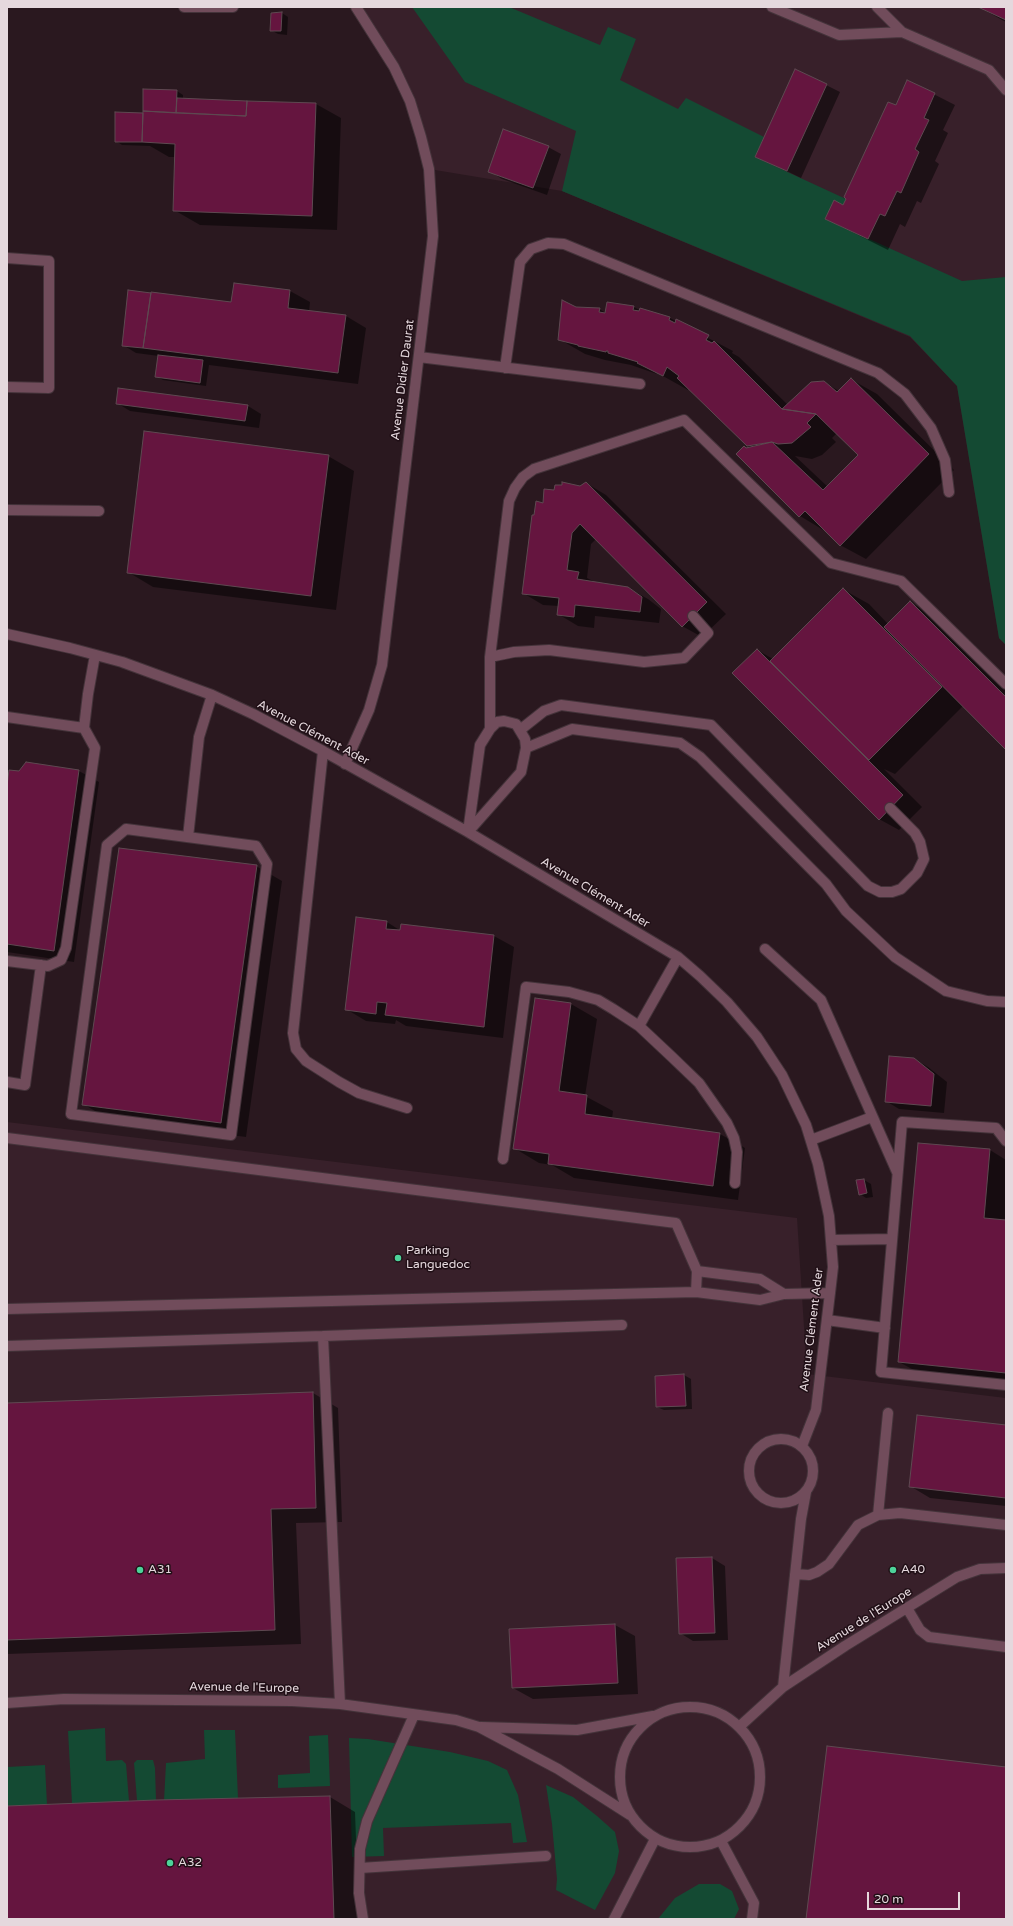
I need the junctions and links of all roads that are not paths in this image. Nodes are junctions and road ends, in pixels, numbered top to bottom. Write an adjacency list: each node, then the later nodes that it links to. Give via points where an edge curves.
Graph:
1 (184, 7): 2 (street)
2 (233, 7)
3 (356, 7): 9 (street, Avenue Didier Daurat, via 394,66 410,102 429,169 433,236)
4 (772, 7): 6 (street, via 839,35)
5 (877, 7): 6 (street)
6 (902, 32): 7 (street, via 989,70)
7 (1006, 90)
8 (7, 258): 12 (street, via 49,261 49,269 48,388)
9 (419, 357): 10 (street); 28 (street, Avenue Didier Daurat, via 382,665 369,710)
10 (505, 368): 11 (street); 13 (street, via 520,262 532,249 548,243 564,244 878,373 905,394 931,428 945,460)
11 (640, 384)
12 (7, 387)
13 (949, 492)
14 (7, 510): 15 (street)
15 (99, 511)
16 (693, 616): 19 (street, via 708,633 684,658 644,662 549,650 514,652)
17 (7, 634): 18 (street, Avenue Clément Ader)
18 (95, 655): 21 (street, Avenue Clément Ader); 23 (street)
19 (490, 657): 20 (street, via 509,501 523,477 534,469 684,420 831,563 901,581); 24 (street)
20 (1006, 684)
21 (212, 695): 27 (street, Avenue Clément Ader); 31 (street, via 199,737)
22 (7, 717): 23 (street)
23 (84, 728): 35 (street, via 95,748 66,948 61,960 48,966)
24 (490, 729): 25 (street, via 497,722 504,721 516,724); 30 (street, via 480,745)
25 (520, 730): 26 (street); 29 (street, via 544,711 561,705 711,725 868,886 880,892 901,889 917,873 924,859 915,833)
26 (526, 748): 30 (street, via 521,772); 36 (street, via 572,729 680,743 700,757 826,884 846,912 895,957 946,991 987,1001)
27 (323, 751): 28 (street, Avenue Clément Ader); 39 (street, via 293,1033 296,1049 306,1061 359,1093)
28 (345, 764): 30 (street, Avenue Clément Ader)
29 (890, 808)
30 (468, 832): 33 (street, Avenue Clément Ader)
31 (188, 837): 31 (street, via 256,846 267,864 231,1136 71,1114 107,845 126,829)
32 (765, 949): 40 (street, via 821,1000)
33 (678, 957): 37 (street); 42 (street, Avenue Clément Ader, via 727,1002 757,1037 782,1075)
34 (7, 961): 35 (street)
35 (41, 965): 38 (street, via 25,1085)
36 (1006, 1002)
37 (639, 1026): 44 (street, via 598,1000 569,992 526,987); 46 (street, via 699,1083 723,1117 734,1138 737,1152)
38 (7, 1082)
39 (407, 1108)
40 (872, 1117): 42 (street); 45 (street)
41 (7, 1138): 49 (street, via 676,1223)
42 (811, 1140): 48 (street, Avenue Clément Ader, via 829,1216)
43 (1006, 1142): 45 (street, via 996,1128 902,1122)
44 (503, 1159)
45 (898, 1173): 47 (street)
46 (735, 1183)
47 (892, 1239): 48 (street); 56 (street)
48 (831, 1240): 51 (street, Avenue Clément Ader, via 833,1267)
49 (697, 1271): 50 (street); 52 (street, via 760,1279)
50 (696, 1292): 52 (street, via 760,1300); 53 (street)
51 (830, 1293): 52 (street); 54 (street, Avenue Clément Ader)
52 (784, 1294)
53 (7, 1309)
54 (827, 1320): 56 (street); 61 (street, Avenue Clément Ader, via 816,1410)
55 (622, 1325): 57 (street)
56 (885, 1328): 59 (street, via 881,1372)
57 (323, 1336): 58 (street); 71 (street)
58 (7, 1346)
59 (1006, 1385)
60 (888, 1413): 63 (street)
61 (802, 1446): 62 (street, via 809,1453 814,1473); 62 (street, via 793,1440 782,1438 766,1442 754,1453 749,1474 752,1484 766,1500 788,1502 798,1499)
62 (806, 1492): 66 (street)
63 (878, 1515): 64 (street, via 900,1513); 66 (street, via 858,1525 829,1564 809,1575)
64 (1006, 1525)
65 (1006, 1568): 67 (street, Avenue de l'Europe, via 986,1568 963,1575)
66 (795, 1574): 69 (street)
67 (907, 1608): 68 (street, via 920,1630 929,1637); 69 (street, Avenue de l'Europe)
68 (1006, 1647)
69 (783, 1687): 75 (street, Avenue de l'Europe)
70 (7, 1703): 71 (street, Avenue de l'Europe, via 72,1699 292,1701)
71 (340, 1704): 72 (street, Avenue de l'Europe)
72 (414, 1715): 74 (street, Avenue de l'Europe, via 456,1720); 80 (street, via 367,1822 360,1849)
73 (654, 1716): 74 (street, via 577,1730); 75 (street, via 676,1708 699,1707 720,1714); 76 (street, via 637,1730 625,1749 619,1771 621,1794)
74 (479, 1727): 76 (street, via 558,1769)
75 (739, 1727): 78 (street, via 751,1742 758,1760 760,1779 757,1798 749,1815 737,1830)
76 (630, 1815): 77 (street)
77 (655, 1839): 78 (street, via 676,1847 699,1847); 82 (street)
78 (721, 1841): 83 (street, via 754,1902)
79 (546, 1856): 80 (street)
80 (360, 1868): 81 (street, via 359,1893)
81 (363, 1919)
82 (614, 1919)
83 (752, 1919)

